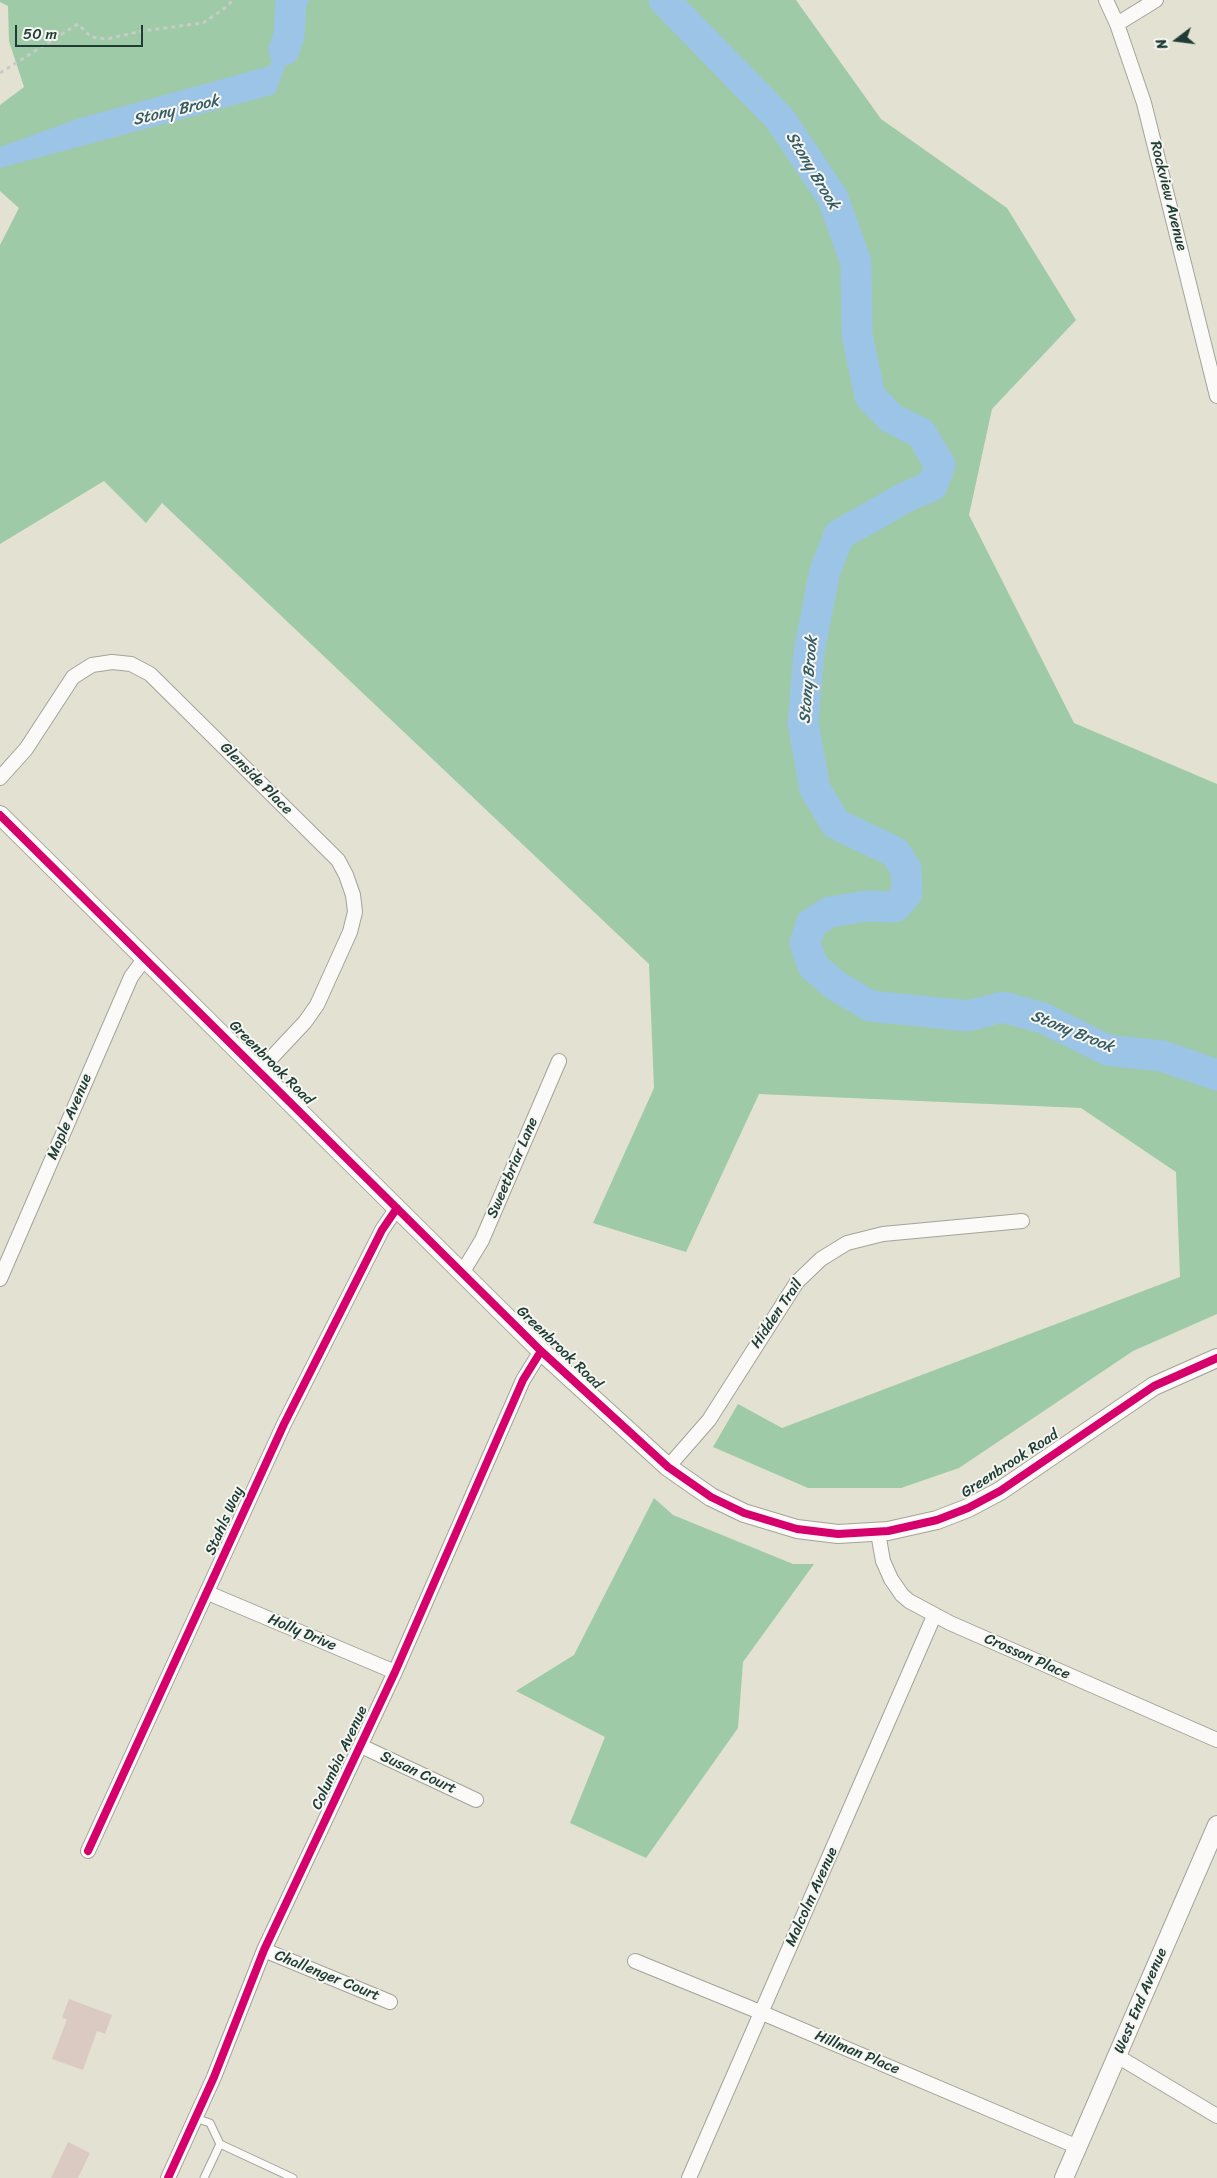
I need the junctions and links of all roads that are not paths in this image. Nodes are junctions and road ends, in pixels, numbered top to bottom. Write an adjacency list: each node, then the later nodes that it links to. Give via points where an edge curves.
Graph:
1 (1106, 0): 3 (street, Rockview Avenue)
2 (1156, 0): 3 (street)
3 (1117, 24): 4 (street, Rockview Avenue, via 1144,103)
4 (1217, 396)
5 (0, 778): 9 (street, Glenside Place, via 26,749 73,677 92,665 131,664 150,674 338,860 353,895 355,912 350,932 317,1005)
6 (0, 815): 7 (street, Greenbrook Road)
7 (145, 958): 9 (street, Greenbrook Road); 13 (street, Maple Avenue, via 131,977)
8 (559, 1061): 12 (street, Sweetbriar Lane, via 482,1240)
9 (259, 1071): 10 (street, Greenbrook Road)
10 (397, 1208): 12 (street, Greenbrook Road); 18 (street, Stahls Way, via 382,1230 284,1424)
11 (1022, 1222): 16 (street, Hidden Trail, via 883,1234 847,1243 821,1259 797,1282 709,1420)
12 (462, 1273): 14 (street, Greenbrook Road)
13 (0, 1280)
14 (541, 1351): 16 (street, Greenbrook Road); 20 (street, Columbia Avenue, via 523,1380)
15 (1217, 1358): 17 (street, Greenbrook Road, via 1154,1386 976,1504 937,1520)
16 (668, 1467): 17 (street, Greenbrook Road, via 711,1496 761,1519 819,1532)
17 (878, 1533): 19 (street, Crosson Place, via 883,1561 896,1588 909,1601)
18 (208, 1593): 20 (street, Holly Drive); 25 (street, Stahls Way)
19 (934, 1616): 21 (street, Crosson Place); 29 (street, Malcolm Avenue)
20 (395, 1672): 22 (street, Columbia Avenue)
21 (1217, 1740)
22 (361, 1746): 23 (street, Susan Court); 26 (street, Columbia Avenue)
23 (476, 1800)
24 (1217, 1825): 30 (street, West End Avenue)
25 (88, 1851)
26 (264, 1950): 28 (street, Challenger Court); 32 (street, Columbia Avenue)
27 (635, 1961): 29 (street, Hillman Place)
28 (390, 2002)
29 (760, 2012): 34 (street, Hillman Place); 38 (street, Malcolm Avenue)
30 (1117, 2056): 31 (street); 34 (street, West End Avenue)
31 (1217, 2116)
32 (195, 2118): 33 (lane, via 210,2123); 35 (street, Columbia Avenue)
33 (220, 2144): 36 (lane); 37 (lane)
34 (1078, 2147): 39 (street, West End Avenue)
35 (168, 2178)
36 (204, 2178)
37 (293, 2178)
38 (689, 2178)
39 (1064, 2178)

